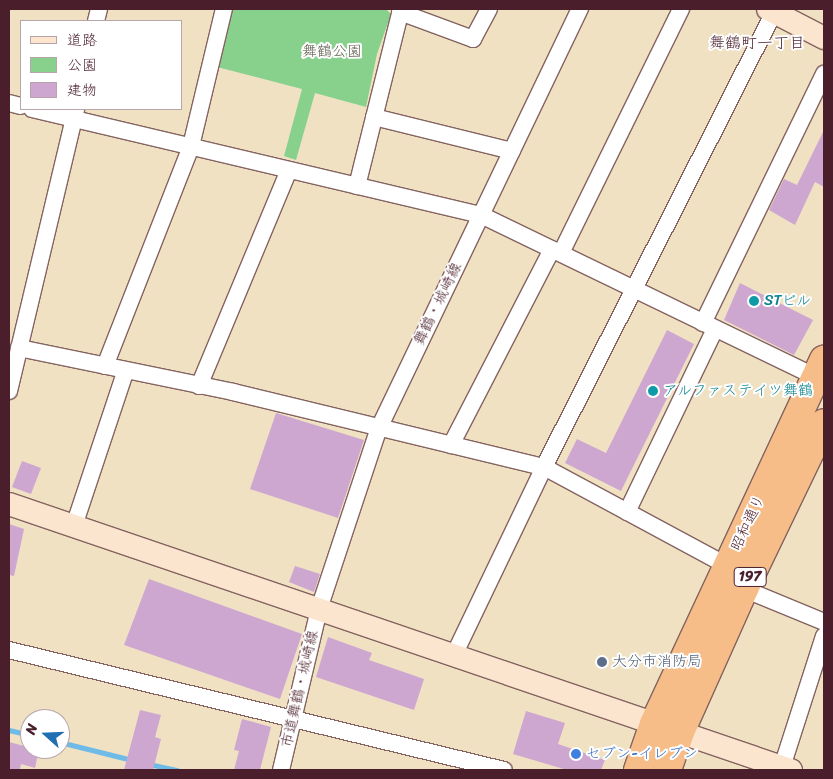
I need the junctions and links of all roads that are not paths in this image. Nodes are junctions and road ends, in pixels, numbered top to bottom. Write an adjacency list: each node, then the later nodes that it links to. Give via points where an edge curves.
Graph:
1 (224, 9): 12 (street)
2 (489, 9): 6 (street, via 473,39)
3 (580, 9): 13 (street, 舞鶴・城崎線)
4 (681, 9): 17 (street)
5 (771, 10): 7 (street); 18 (street)
6 (401, 11): 11 (street)
7 (824, 38)
8 (824, 74): 19 (street)
9 (41, 110): 10 (street)
10 (75, 114): 12 (street); 20 (street)
11 (374, 117): 13 (street); 15 (street)
12 (191, 146): 14 (street); 21 (street)
13 (512, 151): 16 (street, 舞鶴・城崎線)
14 (289, 170): 15 (street); 24 (street)
15 (357, 186): 16 (street)
16 (481, 215): 17 (street); 27 (street, 舞鶴・城崎線)
17 (556, 251): 18 (street); 28 (street)
18 (633, 289): 19 (street); 29 (street)
19 (709, 326): 23 (street); 31 (street)
20 (19, 348): 21 (street); 25 (street)
21 (105, 366): 22 (street)
22 (126, 370): 24 (street); 32 (street)
23 (821, 373): 33 (highway, 昭和通り / 197)
24 (199, 386): 27 (street)
25 (9, 391)
26 (824, 423): 34 (highway, 昭和通り / 197)
27 (379, 428): 28 (street); 35 (street, 舞鶴・城崎線)
28 (451, 445): 29 (street)
29 (544, 467): 31 (street); 39 (street)
30 (9, 504): 32 (street)
31 (627, 512): 33 (street)
32 (74, 526): 35 (street)
33 (728, 566): 41 (highway, 昭和通り / 197)
34 (744, 589): 36 (street); 42 (highway, 昭和通り / 197)
35 (319, 608): 39 (street); 40 (street, 市道舞鶴・城崎線)
36 (824, 622)
37 (824, 636): 43 (street)
38 (9, 650): 40 (street)
39 (454, 654): 41 (street)
40 (293, 720): 44 (street, 市道舞鶴・城崎線); 45 (street)
41 (654, 724): 42 (street); 46 (highway, 昭和通り / 197)
42 (680, 732): 43 (street); 47 (highway, 昭和通り / 197)
43 (785, 769)
44 (281, 770)
45 (504, 770)
46 (638, 770)
47 (667, 770)

